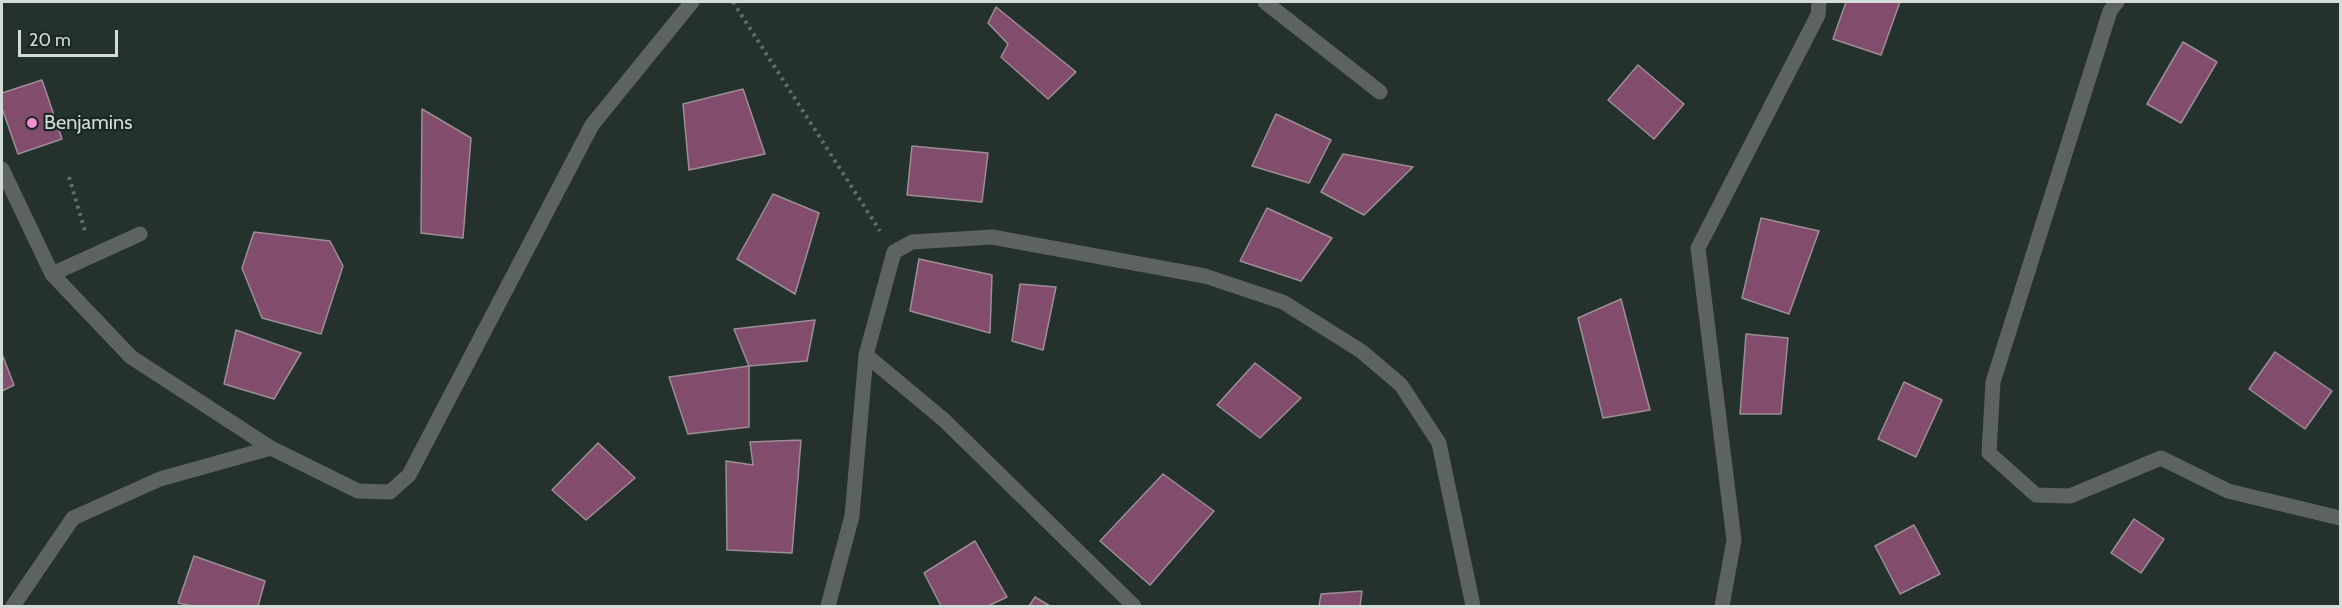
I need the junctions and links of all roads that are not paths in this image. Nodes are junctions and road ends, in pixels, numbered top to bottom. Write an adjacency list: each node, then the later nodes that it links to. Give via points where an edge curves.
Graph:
1 (692, 2): 10 (street, via 592,125 409,475 390,492 358,491)
2 (1265, 2): 5 (street)
3 (1819, 2): 16 (street, via 1818,15 1698,248 1734,540)
4 (2117, 2): 11 (street, via 2110,11 1993,382 1989,453 2036,495 2070,496 2161,458 2228,492)
5 (1380, 92)
6 (2, 169): 8 (street)
7 (140, 234): 8 (street)
8 (52, 274): 10 (street, via 131,357)
9 (866, 356): 13 (street, via 852,516); 14 (street, via 944,420); 15 (street, via 894,252 912,242 992,237 1205,276 1283,302 1361,351 1401,385 1439,443)
10 (271, 448): 12 (street, via 160,479 74,518)
11 (2340, 518)
12 (13, 606)
13 (828, 606)
14 (1134, 606)
15 (1473, 606)
16 (1722, 606)

